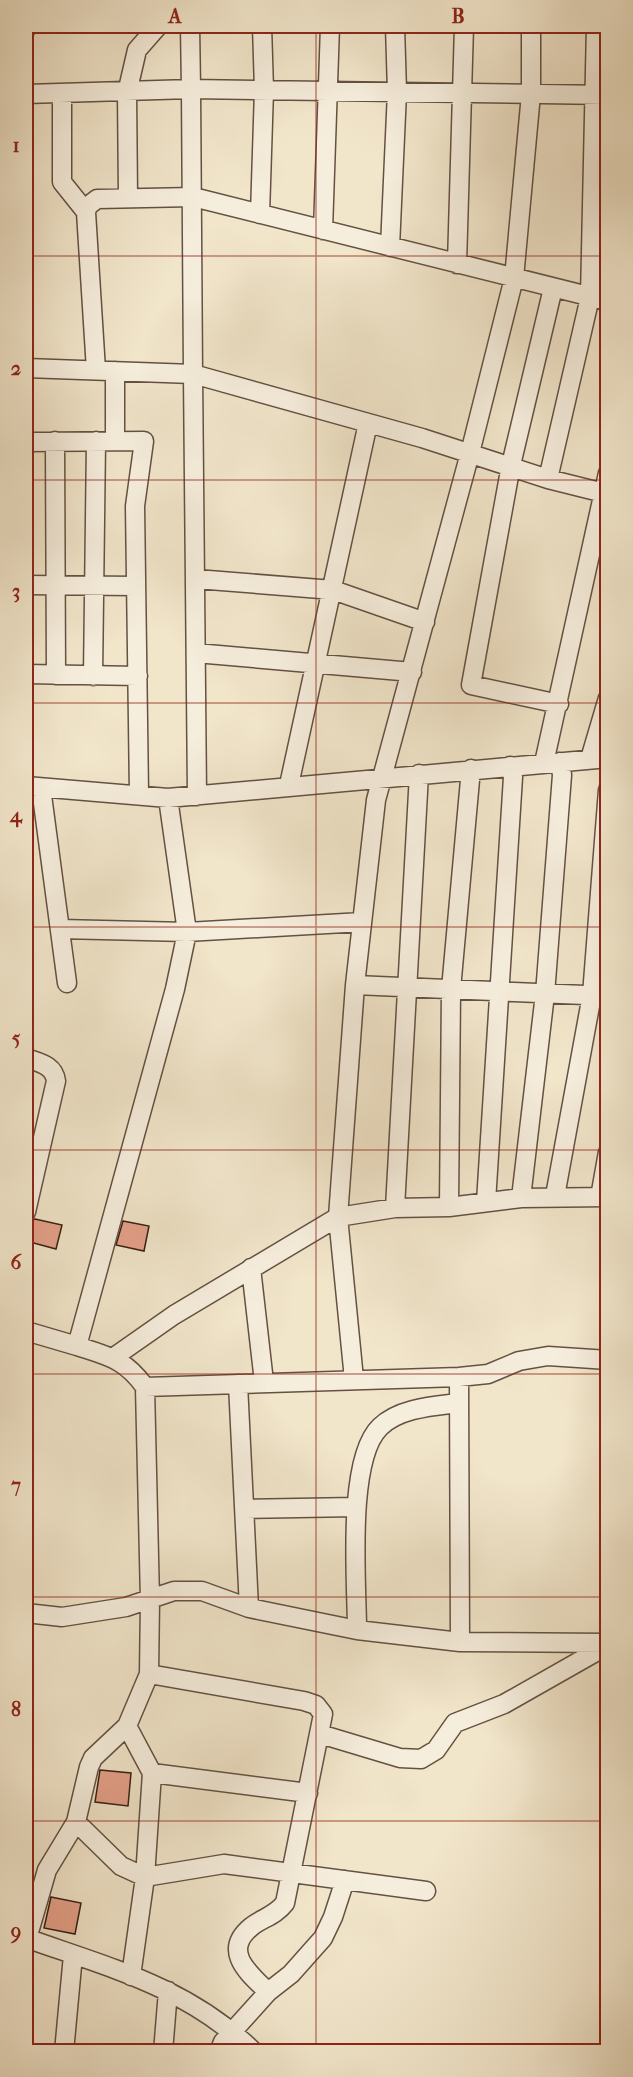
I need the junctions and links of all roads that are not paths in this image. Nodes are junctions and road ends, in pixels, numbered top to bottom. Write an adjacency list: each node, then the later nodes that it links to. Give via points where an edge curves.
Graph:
1 (158, 26): 13 (street, via 137,50)
2 (190, 26): 9 (street)
3 (262, 26): 10 (street)
4 (330, 26): 11 (street)
5 (394, 26): 12 (street)
6 (464, 26): 14 (street)
7 (531, 26): 17 (street)
8 (596, 26): 18 (street)
9 (191, 89): 10 (street); 13 (street); 19 (street)
10 (264, 90): 11 (street); 22 (street)
11 (327, 91): 12 (street); 23 (street)
12 (397, 92): 14 (street); 24 (street)
13 (127, 93): 16 (street); 20 (street)
14 (462, 93): 17 (street); 25 (street)
15 (26, 94): 16 (street)
16 (62, 94): 21 (street, via 62,182)
17 (531, 94): 18 (street); 26 (street)
18 (601, 95): 28 (street)
19 (193, 197): 20 (street); 22 (street); 32 (street)
20 (129, 198): 21 (street, via 97,199 87,206)
21 (87, 212): 30 (street)
22 (260, 214): 23 (street)
23 (323, 230): 24 (street)
24 (390, 247): 25 (street)
25 (457, 264): 26 (street)
26 (514, 278): 27 (street); 38 (street)
27 (554, 288): 28 (street); 39 (street)
28 (599, 299): 41 (street)
29 (26, 368): 30 (street)
30 (96, 370): 31 (street)
31 (116, 371): 32 (street); 36 (street)
32 (193, 374): 33 (street); 43 (street)
33 (368, 423): 38 (street); 48 (street)
34 (55, 441): 35 (street); 37 (street); 45 (street)
35 (96, 441): 36 (street); 46 (street)
36 (115, 441): 47 (street, via 144,441 135,506)
37 (26, 442)
38 (470, 453): 39 (street); 49 (street)
39 (511, 465): 41 (street); 58 (street, via 471,685)
40 (608, 473): 42 (street)
41 (548, 479): 42 (street)
42 (605, 493): 58 (street)
43 (196, 579): 48 (street); 50 (street)
44 (26, 585): 45 (street)
45 (56, 585): 46 (street); 54 (street)
46 (95, 585): 47 (street); 55 (street)
47 (136, 586): 56 (street)
48 (333, 590): 49 (street); 51 (street)
49 (425, 622): 52 (street)
50 (196, 654): 51 (street); 69 (street)
51 (317, 662): 52 (street); 65 (street)
52 (412, 672): 64 (street)
53 (26, 674): 54 (street)
54 (56, 675): 55 (street)
55 (93, 676): 56 (street)
56 (138, 676): 68 (street)
57 (608, 698): 59 (street)
58 (559, 704): 60 (street)
59 (599, 759): 60 (street)
60 (552, 762): 61 (street); 79 (street, via 562,775)
61 (510, 766): 62 (street); 78 (street, via 513,777)
62 (471, 769): 63 (street); 77 (street)
63 (419, 774): 64 (street); 76 (street)
64 (384, 777): 65 (street); 71 (street, via 376,800)
65 (289, 785): 69 (street)
66 (33, 787): 68 (street); 72 (street)
67 (608, 790): 80 (street)
68 (139, 794): 70 (street)
69 (197, 796): 70 (street)
70 (168, 798): 73 (street)
71 (363, 922): 73 (street); 75 (street)
72 (60, 929): 73 (street); 74 (street)
73 (187, 932): 93 (street, via 175,989)
74 (67, 983)
75 (355, 985): 76 (street); 90 (street)
76 (409, 987): 77 (street); 88 (street)
77 (451, 989): 78 (street); 87 (street)
78 (498, 992): 79 (street); 86 (street)
79 (545, 994): 80 (street); 85 (street)
80 (600, 996): 83 (street)
81 (26, 1058): 89 (street, via 48,1066 56,1081)
82 (608, 1152): 84 (street)
83 (555, 1196): 84 (street); 85 (street)
84 (604, 1197)
85 (521, 1198): 86 (street)
86 (486, 1202): 87 (street)
87 (449, 1207): 88 (street)
88 (395, 1208): 90 (street)
89 (26, 1212)
90 (338, 1217): 91 (street); 97 (street)
91 (251, 1268): 94 (street); 98 (street)
92 (26, 1331): 93 (street)
93 (77, 1346): 94 (street)
94 (114, 1357): 100 (street, via 136,1374)
95 (608, 1360): 96 (street, via 548,1356 519,1361 488,1374)
96 (459, 1377): 97 (street); 101 (street)
97 (354, 1379): 98 (street)
98 (264, 1382): 99 (street)
99 (238, 1384): 100 (street); 103 (street)
100 (145, 1387): 104 (street)
101 (458, 1403): 102 (street, via 410,1412 380,1427 368,1445); 108 (street)
102 (356, 1507): 103 (street); 107 (street)
103 (245, 1509): 105 (street)
104 (150, 1600): 105 (street, via 174,1591 202,1591); 106 (street, via 62,1617); 110 (street)
105 (249, 1608): 107 (street)
106 (26, 1613)
107 (357, 1630): 108 (street)
108 (460, 1642): 109 (street)
109 (608, 1644): 112 (street, via 504,1704 455,1723 435,1750 421,1758 400,1758)
110 (149, 1674): 111 (street); 112 (street, via 316,1705 323,1714)
111 (127, 1726): 113 (street); 115 (street, via 93,1758)
112 (320, 1734): 114 (street)
113 (152, 1773): 114 (street); 117 (street)
114 (308, 1794): 116 (street)
115 (76, 1822): 117 (street, via 121,1866); 120 (street, via 47,1870)
116 (293, 1873): 117 (street, via 224,1864); 118 (street); 124 (street, via 285,1903 278,1912 251,1927 238,1949 239,1962)
117 (145, 1877): 122 (street)
118 (345, 1880): 119 (street); 124 (street, via 322,1938 291,1974)
119 (426, 1891)
120 (26, 1939): 121 (street)
121 (73, 1955): 122 (street); 126 (street)
122 (131, 1976): 123 (street)
123 (168, 1991): 125 (street); 127 (street)
124 (268, 1992): 125 (street)
125 (233, 2031): 128 (street); 129 (street)
126 (64, 2052)
127 (163, 2052)
128 (219, 2052)
129 (254, 2052)

